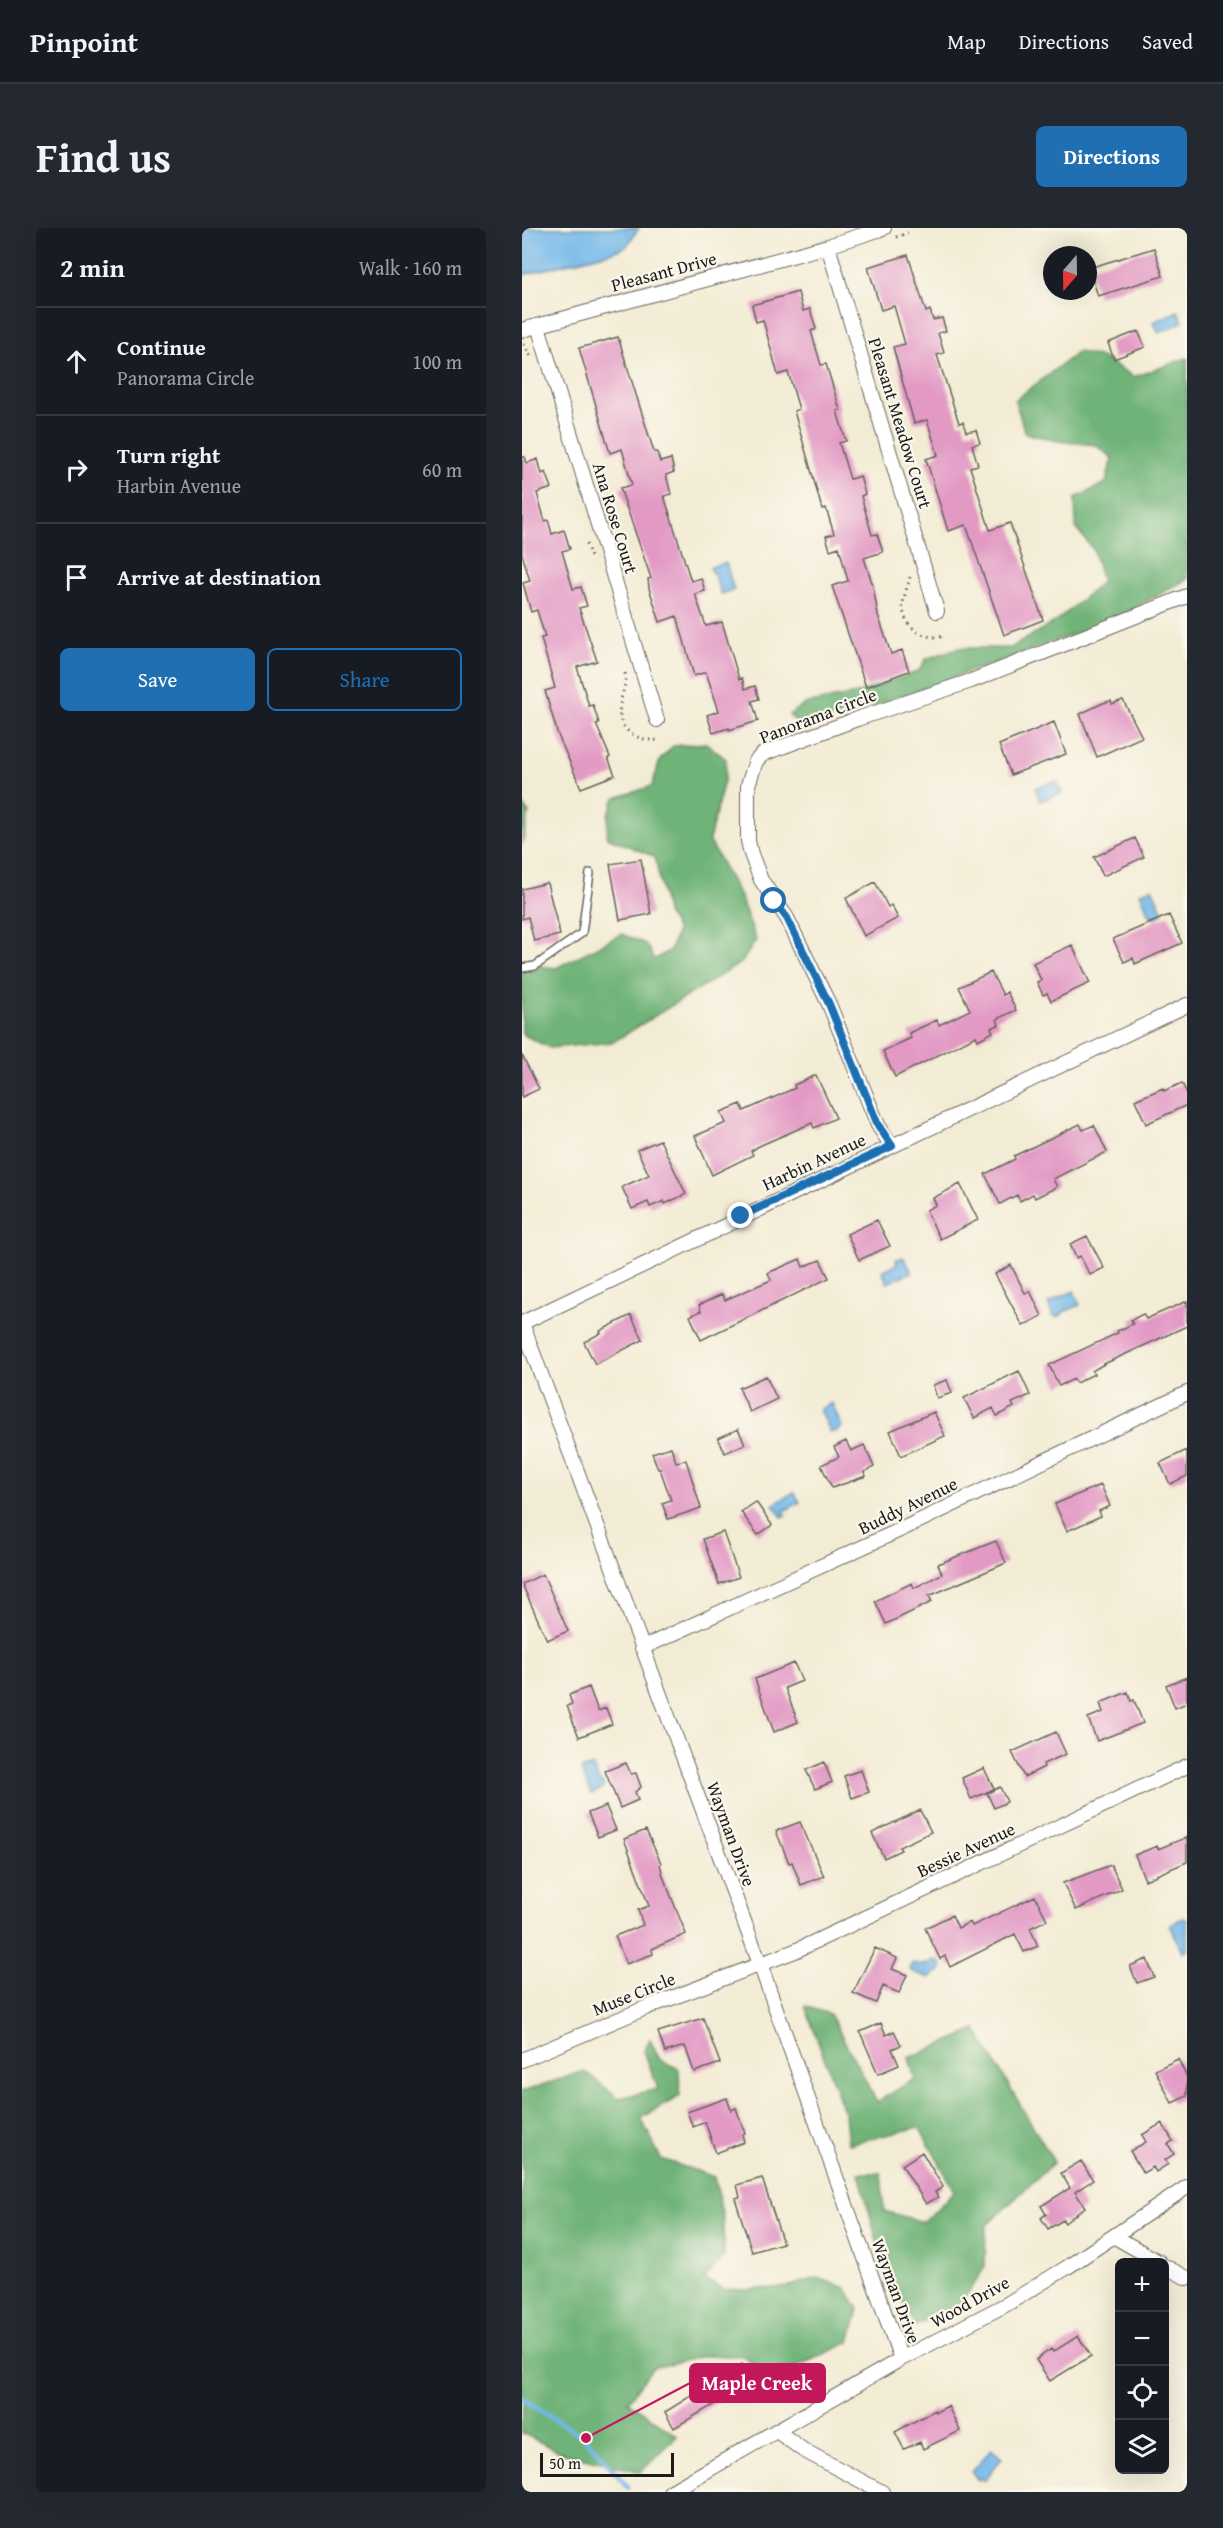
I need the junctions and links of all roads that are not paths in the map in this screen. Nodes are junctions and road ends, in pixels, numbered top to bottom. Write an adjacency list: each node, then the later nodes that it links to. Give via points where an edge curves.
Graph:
1 (884, 228): 2 (street, Pleasant Drive)
2 (828, 246): 3 (street, Pleasant Drive); 6 (street, Pleasant Meadow Court)
3 (538, 327): 4 (street, Pleasant Drive); 7 (street, Ana Rose Court)
4 (523, 336)
5 (1187, 596): 11 (street, Panorama Circle, via 982,677 773,750 756,761 748,785 751,854 761,880 787,918 829,1004 878,1125)
6 (938, 611)
7 (657, 720)
8 (590, 873): 9 (lane, via 582,933 535,966)
9 (522, 968)
10 (1187, 1005): 11 (street, Harbin Avenue)
11 (892, 1146): 12 (street, Harbin Avenue)
12 (522, 1323): 13 (street, Wayman Drive)
13 (524, 1340): 15 (street, Wayman Drive)
14 (1187, 1393): 15 (street, Buddy Avenue)
15 (642, 1648): 17 (street, Wayman Drive)
16 (1187, 1766): 17 (street, Bessie Avenue)
17 (760, 1964): 18 (street, Muse Circle); 24 (street, Wayman Drive)
18 (522, 2060)
19 (1187, 2187): 20 (street, Wood Drive)
20 (1114, 2237): 21 (street); 24 (street, Wood Drive, via 1007,2304)
21 (1151, 2258)
22 (1169, 2269): 23 (street)
23 (1187, 2278)
24 (901, 2359): 25 (street, Wood Drive)
25 (777, 2431): 26 (street, Wood Drive); 27 (street, via 803,2450)
26 (670, 2492)
27 (882, 2492)

